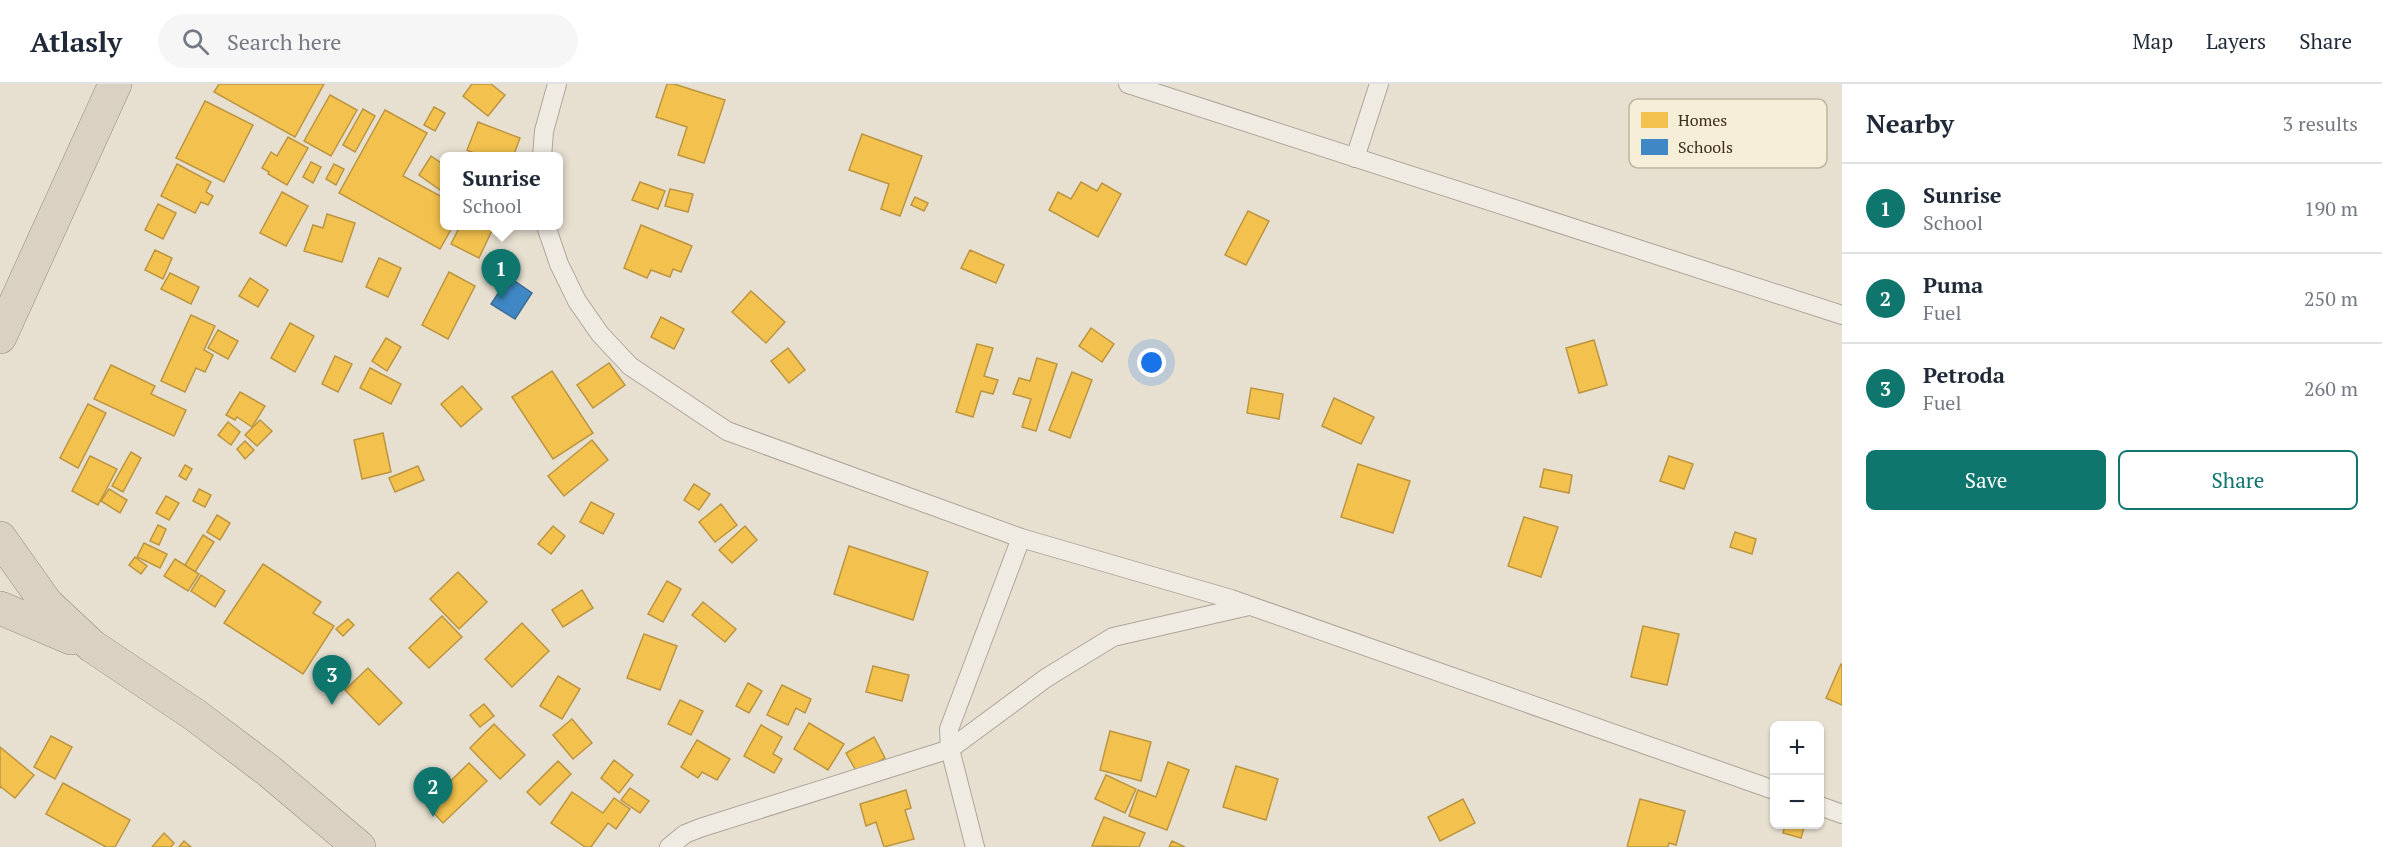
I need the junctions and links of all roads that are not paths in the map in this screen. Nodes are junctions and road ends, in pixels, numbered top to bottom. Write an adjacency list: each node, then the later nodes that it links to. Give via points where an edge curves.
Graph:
1 (115, 84): 9 (highway)
2 (557, 84): 5 (street)
3 (1128, 84): 6 (street)
4 (1379, 84): 6 (street)
5 (542, 152)
6 (1355, 158): 8 (street)
7 (548, 230): 11 (street, via 577,301 600,334 630,366 727,431)
8 (1842, 315)
9 (0, 337)
10 (0, 538): 14 (highway, via 47,604)
11 (1021, 538): 12 (street); 15 (street, via 954,712 949,729)
12 (1250, 606): 15 (street, via 1113,637 1046,678); 16 (street)
13 (0, 608): 14 (highway)
14 (92, 646): 19 (highway, via 195,715)
15 (950, 749): 20 (street, via 700,828); 21 (street)
16 (1770, 789)
17 (1824, 807): 18 (street)
18 (1842, 814)
19 (359, 847)
20 (669, 847)
21 (975, 847)

